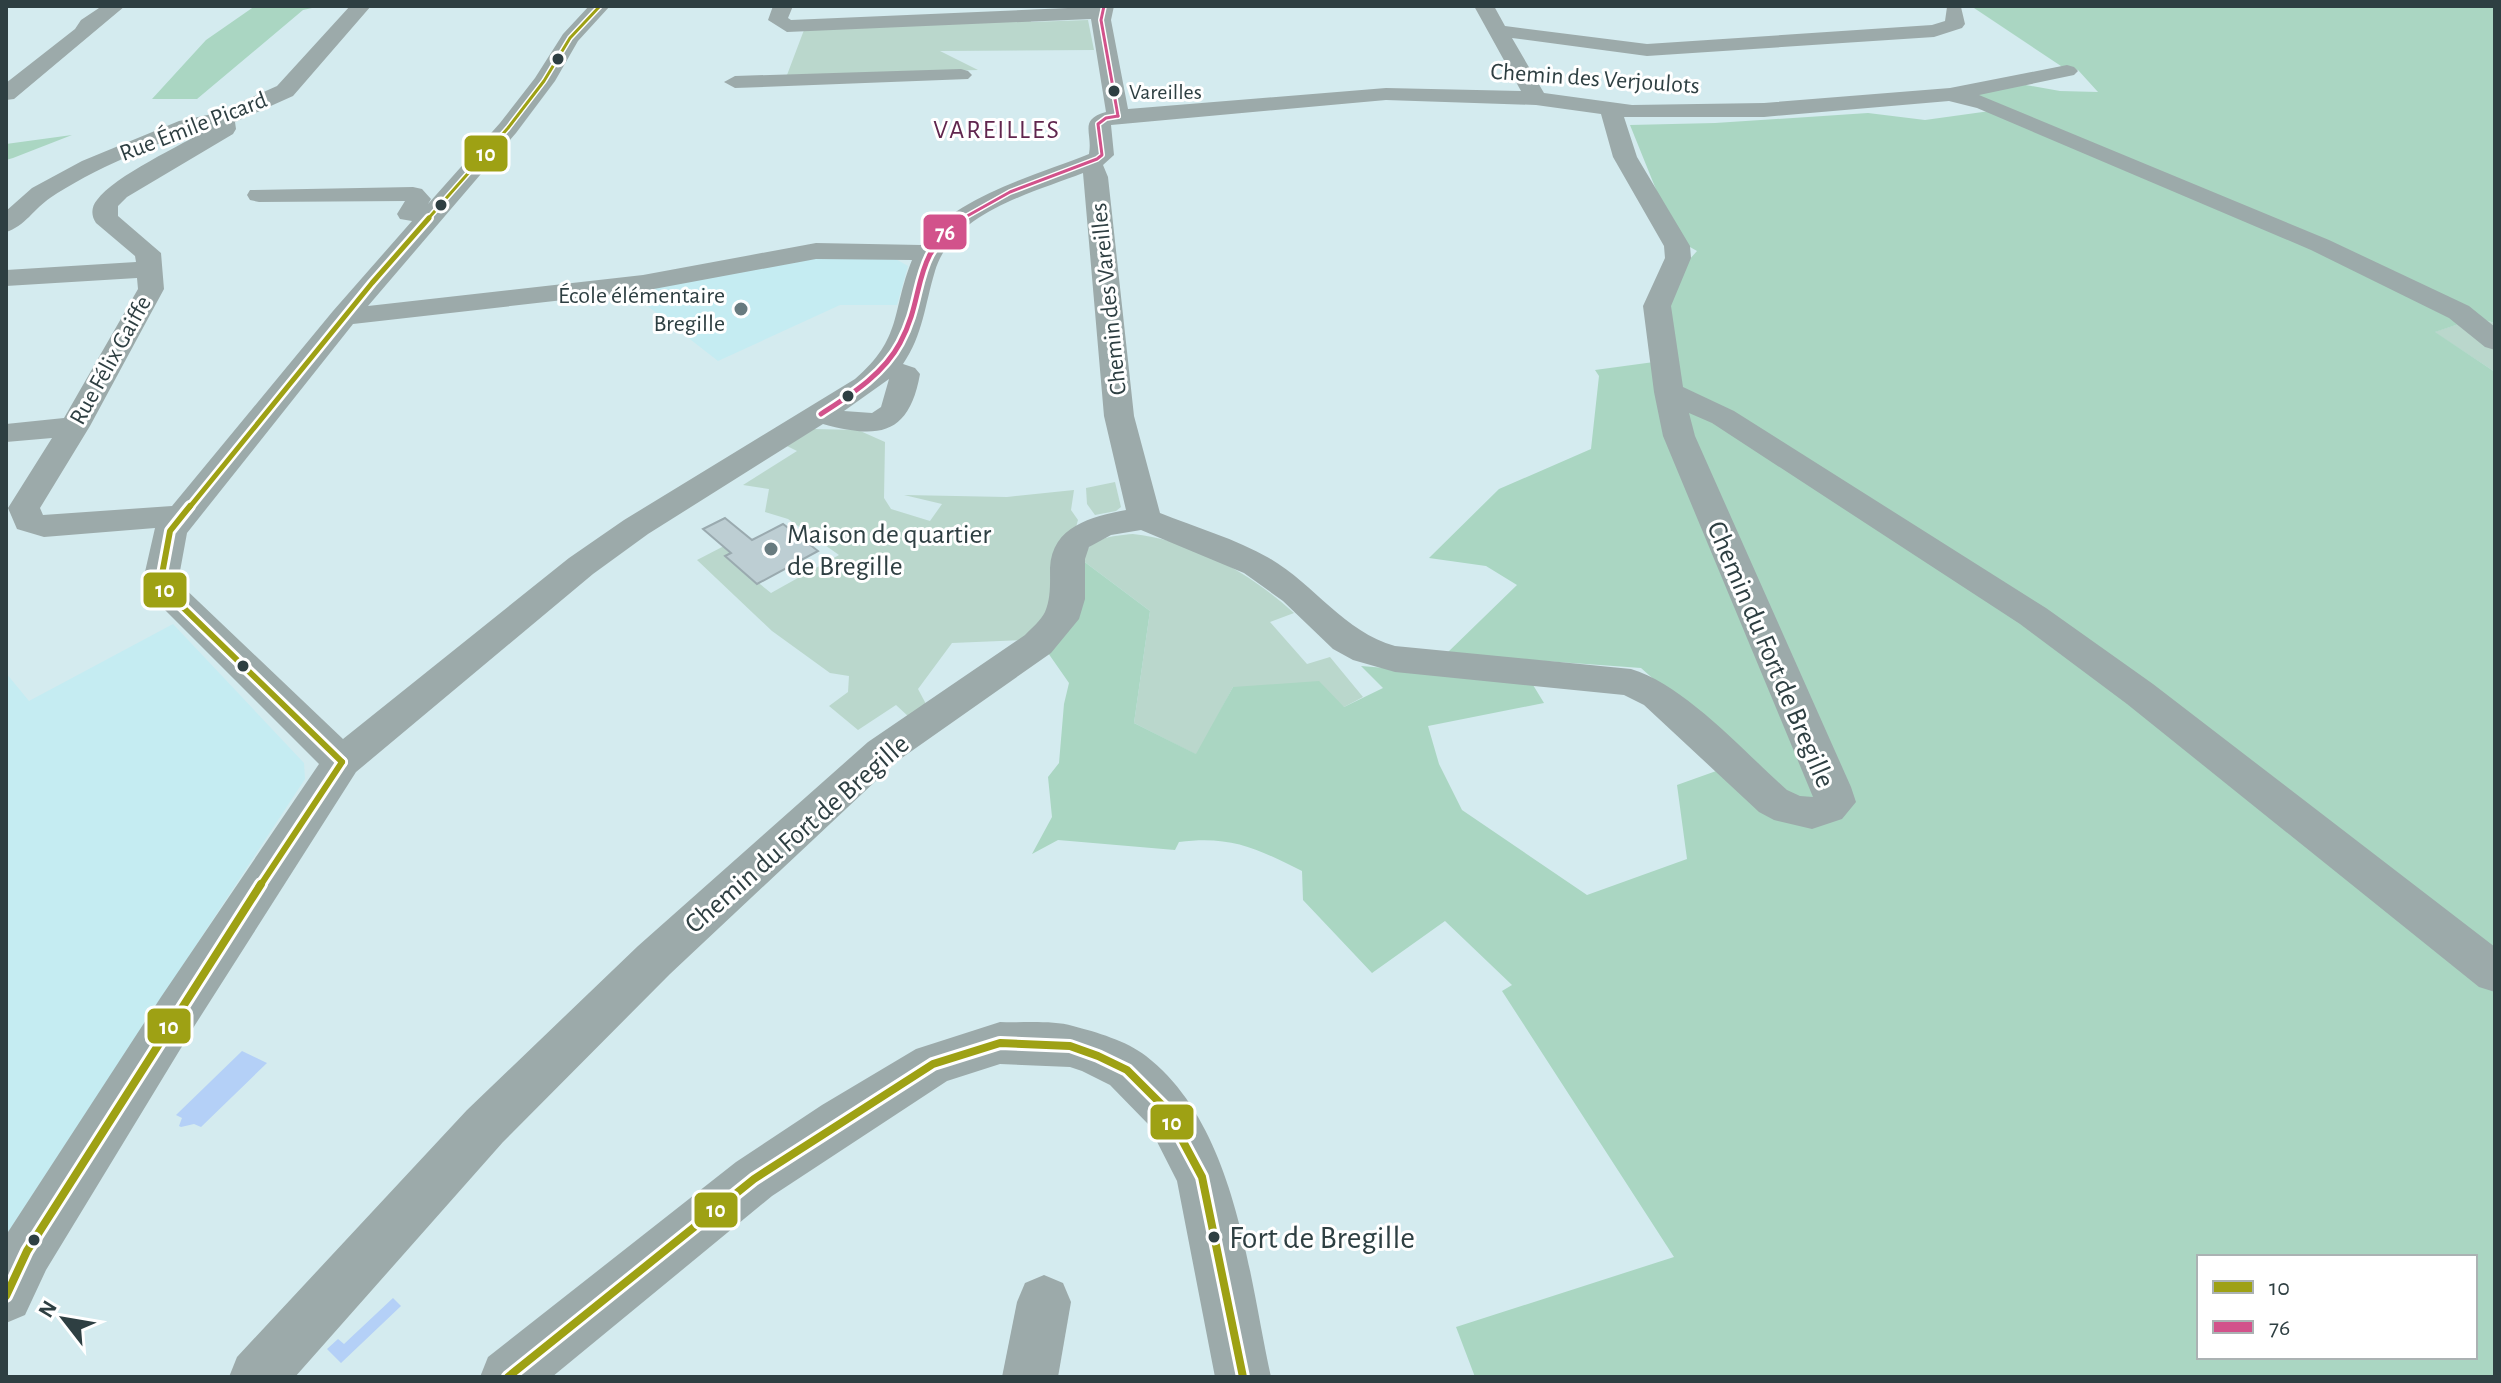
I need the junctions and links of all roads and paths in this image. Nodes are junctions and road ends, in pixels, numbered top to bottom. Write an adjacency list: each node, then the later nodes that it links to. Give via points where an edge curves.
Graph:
1 (115, 6): 13 (street)
2 (361, 6): 18 (street, Rue Émile Picard, via 285,91)
3 (600, 6): 21 (street, via 570,38 508,128)
4 (1484, 6): 7 (street)
5 (1103, 9): 8 (street); 17 (street)
6 (1954, 11): 7 (street, via 1955,24 1934,31 1647,50)
7 (1496, 31): 15 (street)
8 (783, 33): 11 (street)
9 (2067, 71): 14 (street, Chemin des Verjoulots)
10 (961, 75): 11 (street)
11 (771, 81): 12 (street)
12 (735, 82)
13 (6, 94)
14 (1950, 94): 16 (street, Chemin des Verjoulots, via 1764,110); 27 (street, via 1985,103 2320,245 2459,312)
15 (1536, 98): 16 (street, Chemin des Verjoulots); 17 (street, Chemin des Verjoulots, via 1368,95)
16 (1613, 110): 28 (street, via 1625,157 1677,246 1678,258 1657,306)
17 (1118, 116): 19 (street, Chemin des Vareilles, via 1100,121 1102,155)
18 (223, 119): 22 (street, Rue Émile Picard, via 187,126 90,166 41,193); 24 (street, Rue Félix Gaiffe, via 225,129 106,204 105,218 148,253)
19 (1090, 162): 23 (street, via 1044,178 972,215 946,231); 32 (street, Chemin des Vareilles, via 1096,177 1119,416)
20 (259, 195): 21 (street, via 413,194 419,199 409,214)
21 (433, 213): 26 (street)
22 (6, 224)
23 (929, 253): 26 (street, via 816,251 643,283); 33 (street, via 901,345 885,367 905,374 897,407 887,416 860,422 821,414 636,527)
24 (149, 269): 25 (street); 29 (street, Rue Félix Gaiffe, via 151,289)
25 (6, 278)
26 (343, 317): 31 (street)
27 (2495, 341)
28 (1669, 392): 32 (street, Chemin du Fort de Bregille, via 1679,436 1831,787 1835,802 1817,814 1788,810 1773,801 1645,687 1616,678 1395,659 1366,651 1256,565); 34 (street, via 1723,417 2033,616)
29 (75, 426): 30 (street); 31 (street, Rue Félix Gaiffe, via 24,508 29,522 44,527)
30 (6, 433)
31 (181, 516): 33 (street, via 170,531 160,585)
32 (1145, 519): 37 (street, Chemin du Fort de Bregille, via 1099,528 1073,543 1061,619 1038,644 882,752 654,960 485,1126)
33 (342, 762): 35 (street, via 43,1225)
34 (2495, 973)
35 (6, 1296)
36 (1044, 1302): 39 (street)
37 (257, 1377)
38 (508, 1377): 40 (street, via 778,1163 933,1064 1000,1043 1070,1046 1098,1056 1127,1070 1165,1108 1202,1177)
39 (1030, 1377)
40 (1243, 1377)

